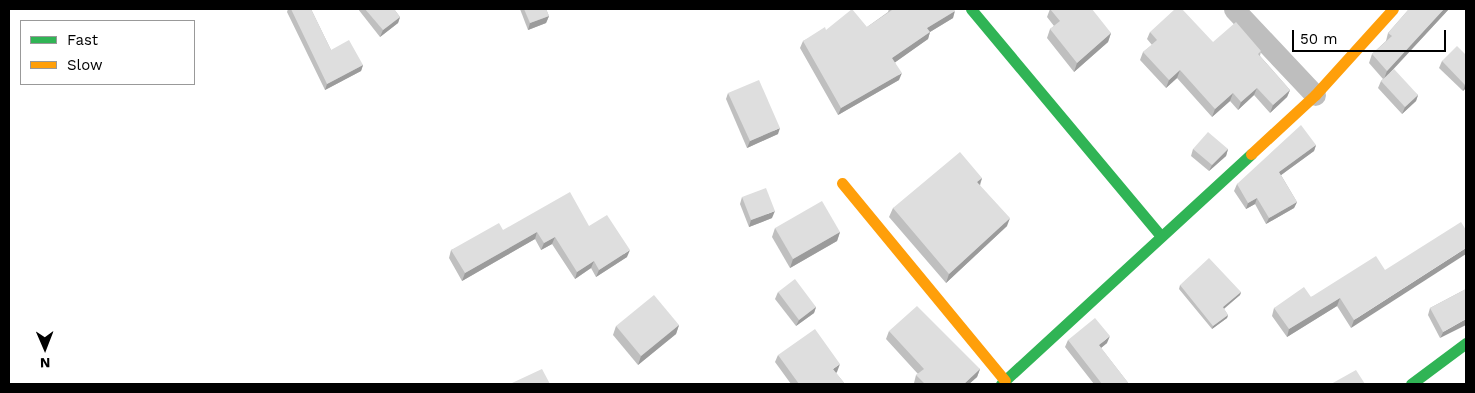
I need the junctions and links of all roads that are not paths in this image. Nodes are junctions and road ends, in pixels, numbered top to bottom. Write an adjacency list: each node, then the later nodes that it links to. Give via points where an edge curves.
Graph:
1 (971, 9): 6 (street)
2 (1234, 9): 4 (street)
3 (1393, 9): 4 (street)
4 (1315, 95): 6 (street)
5 (842, 183): 8 (street)
6 (1161, 236): 8 (street)
7 (1466, 343): 9 (street)
8 (1003, 382)
9 (1411, 384)

